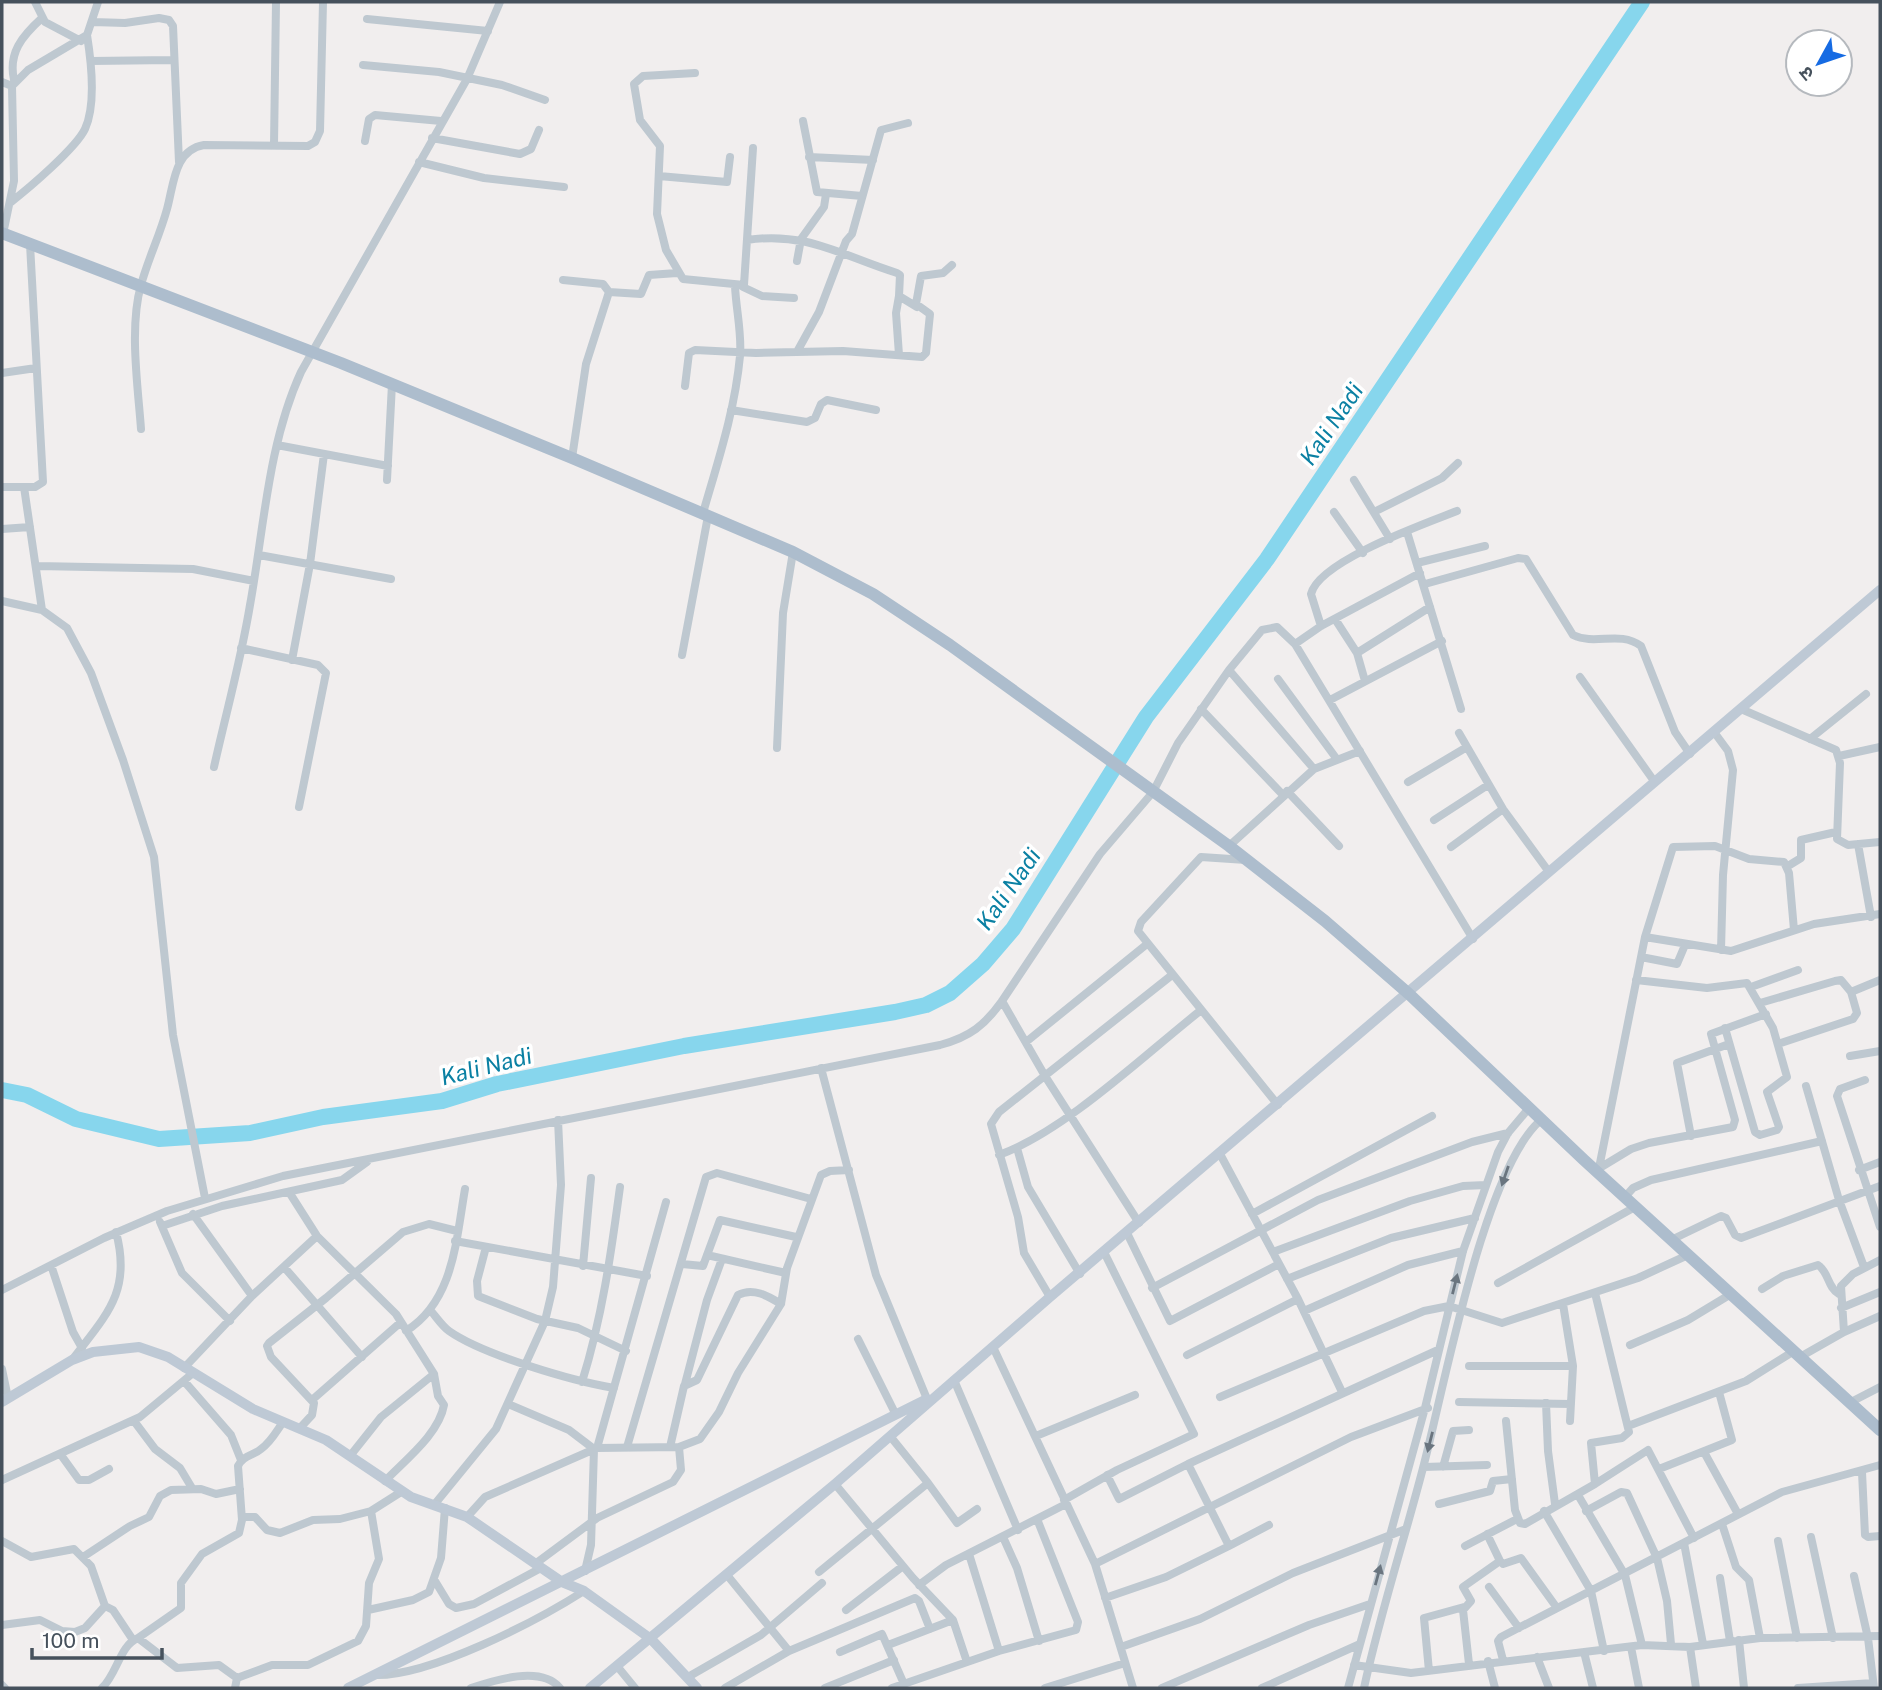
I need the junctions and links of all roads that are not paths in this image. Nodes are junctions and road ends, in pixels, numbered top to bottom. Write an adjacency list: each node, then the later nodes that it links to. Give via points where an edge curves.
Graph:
1 (35, 2): 6 (street)
2 (98, 2): 8 (street)
3 (276, 2): 25 (street)
4 (323, 2): 25 (street, via 319,137 307,146)
5 (500, 2): 9 (street)
6 (42, 18): 10 (street); 17 (street, via 17,46)
7 (367, 19): 9 (street)
8 (93, 22): 10 (street); 11 (street, via 169,20 174,35)
9 (488, 31): 15 (street)
10 (84, 38): 12 (street); 17 (street)
11 (172, 60): 12 (street); 30 (street)
12 (91, 61): 36 (street, via 85,130 40,179)
13 (363, 65): 15 (street)
14 (695, 73): 32 (street, via 643,76 634,83 640,120 660,146)
15 (467, 79): 18 (street); 19 (street)
16 (2, 82): 17 (street)
17 (13, 83): 36 (street)
18 (545, 100)
19 (441, 121): 23 (street); 24 (street, via 375,115 369,119)
20 (803, 121): 28 (street)
21 (908, 123): 29 (street, via 881,130)
22 (539, 130): 23 (street, via 531,149 520,154)
23 (432, 138): 31 (street)
24 (365, 141)
25 (274, 145): 30 (street, via 192,147)
26 (753, 148): 39 (street)
27 (730, 157): 32 (street, via 727,182)
28 (809, 158): 29 (street); 34 (street, via 815,188)
29 (873, 160): 35 (street)
30 (179, 162): 47 (street)
31 (419, 162): 33 (street, via 484,177); 53 (street)
32 (659, 176): 44 (street, via 657,214)
33 (564, 187)
34 (825, 194): 35 (street); 38 (street, via 824,207)
35 (862, 196): 41 (street, via 852,234)
36 (11, 202): 37 (street)
37 (3, 233): 40 (main road)
38 (801, 239): 39 (street); 41 (street); 42 (street)
39 (747, 240): 46 (street)
40 (30, 244): 47 (main road); 56 (street)
41 (841, 254): 49 (street, via 899,274); 52 (street, via 819,312)
42 (797, 261)
43 (951, 265): 51 (street, via 943,273 919,277)
44 (677, 273): 46 (street, via 688,281); 48 (street, via 649,275 641,294)
45 (564, 280): 48 (street, via 603,284)
46 (739, 286): 50 (street, via 762,296); 54 (street)
47 (140, 287): 53 (main road); 62 (street, via 136,336)
48 (608, 292): 65 (street, via 586,364)
49 (899, 296): 51 (street); 55 (street)
50 (794, 298)
51 (917, 307): 55 (street, via 930,314 926,353)
52 (798, 350): 54 (street); 55 (street)
53 (312, 353): 58 (main road); 63 (street, via 290,398)
54 (740, 353): 59 (street, via 690,351); 60 (street)
55 (899, 355)
56 (36, 368): 57 (street); 71 (street, via 43,482)
57 (2, 373)
58 (391, 384): 65 (main road); 67 (street)
59 (685, 386)
60 (731, 410): 61 (street, via 807,422 816,418 827,400); 75 (street)
61 (876, 410)
62 (141, 429)
63 (277, 445): 64 (street); 83 (street)
64 (324, 454): 67 (street); 85 (street)
65 (572, 458): 75 (main road)
66 (1458, 463): 74 (street, via 1442,478)
67 (388, 466): 68 (street)
68 (387, 480)
69 (1354, 480): 74 (street)
70 (2, 487): 71 (street)
71 (24, 487): 76 (street)
72 (1457, 511): 78 (street)
73 (1334, 512): 82 (street)
74 (1374, 512): 79 (street)
75 (706, 514): 81 (main road); 101 (street)
76 (30, 527): 77 (street); 86 (street)
77 (2, 529)
78 (1407, 532): 79 (street); 84 (street)
79 (1390, 539): 82 (street)
80 (1485, 546): 84 (street)
81 (793, 552): 117 (street, via 783,613); 128 (main road, via 873,594 950,645)
82 (1363, 553): 96 (street, via 1328,571 1313,585)
83 (259, 555): 85 (street); 89 (street)
84 (1417, 563): 87 (street)
85 (310, 564): 88 (street); 102 (street)
86 (37, 566): 89 (street, via 193,569); 94 (street)
87 (1420, 573): 90 (street); 95 (street)
88 (391, 579)
89 (254, 581): 99 (street)
90 (1424, 584): 93 (street); 119 (street, via 1526,559 1573,635 1632,639 1641,646 1675,732)
91 (1880, 590): 111 (street)
92 (2, 601): 94 (street)
93 (1430, 607): 97 (street); 100 (street)
94 (42, 610): 199 (street, via 61,621 85,658 152,848 173,1035)
95 (1335, 619): 96 (street); 100 (street)
96 (1317, 629): 98 (street)
97 (1441, 641): 106 (street); 110 (street)
98 (1295, 644): 103 (street, via 1277,627 1269,627); 108 (street)
99 (241, 648): 102 (street); 123 (street)
100 (1357, 653): 106 (street)
101 (682, 655)
102 (292, 660): 130 (street, via 318,665 326,673)
103 (1229, 670): 109 (street); 124 (street)
104 (1580, 677): 125 (street)
105 (1278, 679): 121 (street)
106 (1365, 681): 108 (street)
107 (1866, 694): 114 (street)
108 (1330, 700): 118 (street)
109 (1201, 709): 128 (street); 129 (street)
110 (1461, 709)
111 (1741, 709): 112 (street); 114 (street)
112 (1714, 732): 119 (street); 139 (street, via 1732,759)
113 (1459, 733): 115 (street)
114 (1810, 739): 120 (street, via 1828,745)
115 (1467, 747): 126 (street); 127 (street)
116 (1879, 747): 120 (street); 122 (street)
117 (776, 748)
118 (1360, 751): 121 (street); 147 (street)
119 (1690, 754): 125 (street)
120 (1839, 756): 133 (street)
121 (1336, 758): 124 (street)
122 (1880, 759)
123 (214, 767)
124 (1314, 769): 129 (street)
125 (1654, 781): 142 (street)
126 (1408, 782)
127 (1488, 785): 131 (street); 132 (street)
128 (1148, 788): 136 (main road); 159 (street)
129 (1285, 793): 136 (street); 137 (street)
130 (299, 807)
131 (1503, 809): 138 (street); 142 (street)
132 (1434, 820)
133 (1836, 832): 135 (street, via 1842,843); 141 (street, via 1801,840 1801,858)
134 (1880, 842): 135 (street)
135 (1858, 844): 144 (street)
136 (1229, 846): 140 (main road)
137 (1339, 846)
138 (1451, 847)
139 (1725, 848): 141 (street, via 1749,859); 146 (street, via 1673,847); 150 (street)
140 (1249, 860): 148 (street, via 1207,855 1195,861 1138,927); 158 (main road)
141 (1788, 866): 145 (street)
142 (1549, 872): 147 (street)
143 (1880, 914): 144 (street)
144 (1871, 917): 145 (street)
145 (1794, 930): 150 (street, via 1744,948)
146 (1645, 937): 149 (street); 151 (street)
147 (1473, 939): 158 (street)
148 (1147, 944): 153 (street); 164 (street)
149 (1685, 945): 150 (street); 151 (street, via 1678,964)
150 (1721, 950)
151 (1641, 957): 154 (street)
152 (1798, 970): 156 (street)
153 (1172, 975): 161 (street); 171 (street)
154 (1636, 980): 156 (street, via 1707,988 1743,982); 189 (street)
155 (1880, 980): 157 (street)
156 (1751, 987): 160 (street)
157 (1851, 992): 160 (street, via 1841,980); 166 (street, via 1857,1013 1853,1018)
158 (1409, 994): 174 (street); 175 (main road)
159 (1002, 1001): 164 (street); 170 (street, via 989,1020 962,1039)
160 (1760, 1003): 162 (street)
161 (1199, 1011): 174 (street); 176 (street)
162 (1766, 1014): 163 (street); 166 (street)
163 (1725, 1028): 165 (street); 167 (street, via 1711,1034)
164 (1026, 1042): 171 (street)
165 (1729, 1044): 166 (street, via 1755,1132 1760,1135 1779,1128 1768,1092 1787,1077); 167 (street)
166 (1778, 1044)
167 (1714, 1049): 181 (street, via 1677,1063); 181 (street, via 1735,1125)
168 (1880, 1051): 169 (street)
169 (1850, 1056)
170 (821, 1068): 179 (street); 188 (street)
171 (1045, 1076): 176 (street); 185 (street, via 993,1118 991,1130)
172 (1865, 1080): 190 (street, via 1840,1089 1837,1096)
173 (1806, 1086): 182 (street)
174 (1278, 1105): 184 (street)
175 (1529, 1108): 178 (main road); 180 (street)
176 (1069, 1114): 183 (street); 208 (street)
177 (1432, 1116): 205 (street)
178 (1541, 1119): 189 (main road); 256 (street, one-way to 256, via 1511,1158)
179 (558, 1120): 186 (street); 226 (street, via 562,1156)
180 (1508, 1133): 192 (street); 211 (street, via 1350,1187)
181 (1691, 1136): 189 (street, via 1631,1149)
182 (1822, 1141): 198 (street, via 1651,1180); 201 (street)
183 (1017, 1148): 185 (street); 237 (street, via 1028,1187)
184 (1220, 1154): 205 (street); 208 (street)
185 (999, 1155): 249 (street, via 1024,1253)
186 (367, 1162): 197 (street, via 342,1180); 199 (street, via 283,1176)
187 (1880, 1162): 190 (street)
188 (849, 1170): 200 (street, via 824,1172); 294 (street, via 876,1275)
189 (1597, 1170): 198 (main road)
190 (1859, 1170): 196 (street)
191 (591, 1178): 231 (street)
192 (1486, 1185): 207 (street); 222 (street, via 1463,1186 1410,1201)
193 (1880, 1186): 196 (street)
194 (620, 1187): 234 (street)
195 (465, 1189): 212 (street)
196 (1866, 1191): 201 (street); 210 (street)
197 (289, 1192): 204 (street); 215 (street)
198 (1625, 1197): 203 (main road)
199 (205, 1198): 206 (street)
200 (811, 1199): 216 (street); 228 (street, via 708,1174)
201 (1839, 1200): 217 (street, via 1741,1238 1721,1216); 233 (street)
202 (666, 1202): 238 (street)
203 (1635, 1207): 217 (main road); 240 (street)
204 (193, 1214): 209 (street); 248 (street)
205 (1252, 1214): 211 (street)
206 (157, 1215): 209 (street); 213 (street)
207 (1475, 1218): 220 (street); 239 (street, via 1391,1238)
208 (1139, 1223): 214 (street)
209 (162, 1226): 260 (street, via 182,1273)
210 (1880, 1227)
211 (1262, 1230): 222 (street); 241 (street)
212 (457, 1231): 218 (street); 235 (street, via 429,1224 410,1227)
213 (116, 1233): 230 (street); 269 (street, via 123,1263 121,1283 110,1309)
214 (1126, 1233): 221 (street); 241 (street)
215 (317, 1236): 232 (street); 235 (street)
216 (796, 1237): 223 (street, via 720,1220); 236 (street)
217 (1671, 1240): 224 (main road)
218 (455, 1241): 219 (street); 257 (street, via 444,1286)
219 (486, 1247): 226 (street); 261 (street, via 476,1294)
220 (1463, 1251): 254 (street, one-way to 220); 258 (street, via 1408,1265)
221 (1104, 1252): 237 (street); 330 (street, via 1194,1434)
222 (1273, 1252): 229 (street)
223 (707, 1255): 225 (street); 228 (street, via 699,1268)
224 (1688, 1255): 245 (street); 246 (main road)
225 (722, 1259): 236 (street); 286 (street)
226 (554, 1261): 231 (street); 261 (street)
227 (1880, 1261): 233 (street)
228 (682, 1264): 315 (street)
229 (1279, 1264): 239 (street); 241 (street, via 1172,1321)
230 (51, 1265): 243 (street); 269 (street, via 72,1332)
231 (583, 1266): 234 (street)
232 (284, 1268): 248 (street); 253 (street)
233 (1864, 1268): 247 (street, via 1847,1278)
234 (610, 1270): 238 (street); 265 (street)
235 (354, 1271): 253 (street); 262 (street)
236 (786, 1273): 251 (street)
237 (1080, 1274): 249 (street)
238 (647, 1276): 271 (street)
239 (1287, 1279): 250 (street)
240 (1498, 1283)
241 (1153, 1288)
242 (1762, 1289): 247 (street, via 1783,1276 1818,1265)
243 (2, 1290)
244 (1880, 1292): 255 (street)
245 (1595, 1293): 252 (street); 309 (street)
246 (1731, 1294): 267 (street, via 1688,1320); 273 (main road)
247 (1839, 1294): 255 (street)
248 (252, 1296): 260 (street)
249 (1050, 1297): 268 (street)
250 (1298, 1299): 258 (street); 274 (street)
251 (781, 1304): 286 (street, via 755,1292 738,1295 697,1380); 316 (street, via 708,1430 694,1443)
252 (1563, 1304): 256 (street, via 1502,1322); 279 (street)
253 (317, 1306): 275 (street); 296 (street, via 267,1346 271,1357)
254 (1449, 1306): 256 (street); 270 (street); 272 (street, via 1410,1316)
255 (1841, 1308): 264 (street)
256 (1463, 1310): 302 (street)
257 (431, 1311): 263 (street); 277 (street, via 456,1335)
258 (1304, 1311): 272 (street)
259 (1880, 1316): 264 (street)
260 (230, 1321): 281 (street)
261 (545, 1321): 265 (street); 277 (street)
262 (401, 1322): 263 (street); 275 (street)
263 (406, 1331): 282 (street)
264 (1844, 1332): 273 (street)
265 (596, 1336): 271 (street); 285 (street)
266 (858, 1339): 304 (street)
267 (1630, 1345)
268 (993, 1347): 283 (street); 314 (street)
269 (82, 1348): 276 (street)
270 (1438, 1350): 289 (street); 303 (street)
271 (626, 1351): 288 (street)
272 (1324, 1354): 289 (street); 293 (street)
273 (1797, 1354): 290 (street); 298 (main road)
274 (1187, 1355)
275 (362, 1357): 296 (street)
276 (72, 1360): 281 (street, via 93,1352 139,1347); 295 (street)
277 (527, 1363): 285 (street); 300 (street)
278 (1469, 1366): 279 (street)
279 (1573, 1366): 301 (street)
280 (2, 1369): 295 (street)
281 (188, 1370): 284 (street); 308 (street)
282 (434, 1374): 320 (street, via 381,1417); 333 (street, via 443,1410 433,1429)
283 (954, 1380): 291 (street); 360 (street)
284 (184, 1381): 305 (street); 321 (street, via 232,1435)
285 (582, 1382): 288 (street)
286 (685, 1384): 316 (street)
287 (1880, 1387): 298 (street)
288 (614, 1388): 317 (street)
289 (1342, 1392): 322 (street)
290 (1719, 1392): 309 (street); 318 (street, via 1733,1437)
291 (939, 1393): 294 (street); 313 (street)
292 (1135, 1395): 314 (street)
293 (1220, 1397)
294 (927, 1399): 304 (street)
295 (5, 1400)
296 (312, 1400): 310 (street, via 315,1409)
297 (1459, 1402): 299 (street)
298 (1851, 1402): 312 (main road)
299 (1546, 1403): 301 (street); 343 (street)
300 (508, 1404): 317 (street, via 569,1430); 344 (street)
301 (1571, 1404): 307 (street)
302 (1439, 1406): 303 (street); 325 (street, one-way to 325)
303 (1425, 1408): 345 (street, via 1351,1437); 361 (street)
304 (895, 1413): 379 (street)
305 (134, 1421): 319 (street); 337 (street, via 155,1449 180,1468)
306 (1506, 1421): 331 (street)
307 (1570, 1421)
308 (283, 1422): 310 (street); 321 (street, via 265,1446)
309 (1628, 1426): 335 (street, via 1626,1436 1591,1443)
310 (300, 1428): 320 (street)
311 (1469, 1430): 326 (street, via 1453,1431)
312 (1880, 1430)
313 (890, 1436): 334 (street); 336 (street)
314 (1036, 1436): 341 (street)
315 (628, 1447): 316 (street); 317 (street)
316 (674, 1447): 355 (street, via 681,1470 673,1482)
317 (596, 1448): 352 (street, via 485,1497); 355 (street)
318 (1704, 1452): 328 (street); 350 (street)
319 (61, 1455): 327 (street, via 79,1480); 332 (street)
320 (350, 1456): 333 (street)
321 (241, 1460): 338 (street)
322 (1188, 1464): 330 (street, via 1119,1499); 345 (street)
323 (1487, 1465): 326 (street)
324 (1880, 1465): 329 (street)
325 (1423, 1467): 326 (street); 359 (street)
326 (1439, 1467)
327 (109, 1469)
328 (1659, 1469): 335 (street, via 1645,1450); 366 (street)
329 (1861, 1472): 350 (street, via 1782,1492); 363 (street, via 1865,1535)
330 (1107, 1475): 341 (street)
331 (1512, 1479): 342 (street, via 1493,1481 1490,1492); 354 (street)
332 (2, 1480)
333 (385, 1481): 339 (street)
334 (929, 1483): 346 (street, via 957,1523); 358 (street)
335 (1595, 1484): 340 (street)
336 (835, 1485): 358 (street); 381 (street)
337 (192, 1488): 338 (street, via 216,1494); 373 (street, via 165,1493 149,1517)
338 (240, 1489): 351 (street)
339 (401, 1492): 344 (street); 347 (street)
340 (1578, 1495): 343 (street); 349 (street)
341 (1065, 1502): 353 (street); 376 (street)
342 (1439, 1504)
343 (1555, 1504): 348 (street)
344 (440, 1507): 352 (street); 385 (street, via 441,1558)
345 (1209, 1508): 371 (street); 376 (street)
346 (977, 1509)
347 (371, 1511): 351 (street, via 340,1520 313,1520 280,1533 267,1530 255,1517); 397 (street, via 379,1559 369,1583)
348 (1544, 1511): 354 (street, via 1525,1524); 391 (street)
349 (1586, 1511): 374 (street, via 1625,1492); 382 (street)
350 (1738, 1514): 356 (street)
351 (242, 1517): 409 (street, via 239,1533 202,1554 183,1579 181,1608)
352 (467, 1517): 377 (street)
353 (1037, 1519): 360 (street); 412 (street, via 1078,1627)
354 (1517, 1519): 362 (street)
355 (591, 1522): 377 (street); 379 (street)
356 (1722, 1524): 366 (street); 405 (street, via 1736,1567 1749,1580)
357 (1269, 1525): 371 (street)
358 (873, 1529): 378 (street); 380 (street)
359 (1406, 1529): 361 (street); 435 (street)
360 (1017, 1530): 364 (street)
361 (1389, 1534): 393 (street, one-way to 361); 418 (street, via 1270,1583 1200,1619)
362 (1487, 1534): 370 (street); 375 (street)
363 (1880, 1536)
364 (1003, 1537): 372 (street); 412 (street)
365 (1811, 1537): 407 (street)
366 (1694, 1538): 369 (street)
367 (2, 1541): 373 (street, via 31,1557 68,1549)
368 (1778, 1541): 406 (street)
369 (1684, 1543): 374 (street); 415 (street)
370 (1465, 1545)
371 (1228, 1546): 392 (street, via 1167,1577)
372 (969, 1554): 388 (street); 422 (street)
373 (83, 1557): 394 (street, via 98,1579)
374 (1657, 1558): 382 (street); 414 (street)
375 (1500, 1561): 395 (street, via 1464,1586 1471,1601); 396 (street, via 1521,1558)
376 (1095, 1564): 392 (street)
377 (538, 1566): 385 (street, via 474,1604 456,1608); 386 (street)
378 (903, 1566): 388 (street); 398 (street)
379 (585, 1571): 386 (street)
380 (819, 1572)
381 (727, 1575): 402 (street); 410 (street)
382 (1625, 1575): 391 (street); 417 (street)
383 (1854, 1576): 408 (street)
384 (1720, 1578): 411 (street)
385 (435, 1581): 397 (street, via 423,1597)
386 (562, 1582): 390 (street); 437 (street)
387 (822, 1583): 402 (street)
388 (919, 1585): 399 (street)
389 (1489, 1587): 401 (street)
390 (584, 1591): 410 (street); 437 (street, via 472,1647 394,1675)
391 (1591, 1591): 396 (street); 423 (street)
392 (1105, 1598): 418 (street)
393 (1370, 1604): 413 (street); 459 (street)
394 (105, 1606): 400 (street, via 85,1628 75,1632 40,1620); 409 (street, via 113,1609)
395 (1464, 1607): 432 (street); 436 (street, via 1424,1618)
396 (1557, 1608): 401 (street)
397 (368, 1610): 439 (street, via 363,1633 352,1646 308,1665 272,1665)
398 (846, 1610)
399 (953, 1620): 403 (street); 430 (street)
400 (2, 1625)
401 (1519, 1628): 428 (street, via 1499,1639)
402 (770, 1629): 421 (street); 438 (street)
403 (930, 1629): 416 (street); 421 (street, via 915,1598)
404 (1880, 1636): 408 (street)
405 (1760, 1638): 406 (street); 411 (street)
406 (1797, 1638): 407 (street)
407 (1833, 1638): 408 (street)
408 (1868, 1638): 442 (street)
409 (136, 1639): 439 (street, via 177,1668 219,1665); 445 (street)
410 (651, 1639): 434 (street); 438 (street)
411 (1735, 1640): 415 (street); 467 (street)
412 (1039, 1641): 422 (street)
413 (1360, 1644): 433 (street); 460 (street)
414 (1671, 1644): 417 (street); 420 (street)
415 (1703, 1644): 420 (street)
416 (888, 1645): 424 (street, via 881,1633); 427 (street)
417 (1642, 1645): 419 (street)
418 (1121, 1647): 431 (street)
419 (1631, 1647): 423 (street); 465 (street)
420 (1690, 1647): 466 (street)
421 (789, 1651): 453 (street)
422 (999, 1651): 430 (street)
423 (1604, 1651): 425 (street)
424 (840, 1652)
425 (1584, 1652): 426 (street); 464 (street)
426 (1537, 1657): 428 (street); 463 (street)
427 (894, 1660): 441 (street); 454 (street)
428 (1503, 1660): 429 (street)
429 (1488, 1661): 432 (street); 462 (street)
430 (967, 1662): 441 (street)
431 (1125, 1662): 440 (street); 458 (street)
432 (1469, 1664): 436 (street)
433 (1354, 1665): 435 (street); 443 (street)
434 (617, 1666): 450 (street); 451 (street)
435 (1375, 1670): 436 (street); 461 (street)
436 (1429, 1671)
437 (374, 1675): 447 (street)
438 (688, 1677): 452 (street)
439 (237, 1678): 446 (street)
440 (1076, 1678): 456 (street); 457 (street)
441 (904, 1684): 455 (street)
442 (1873, 1686): 444 (street)
443 (1346, 1687)
444 (1826, 1687): 468 (street)
445 (102, 1688)
446 (235, 1688)
447 (348, 1688)
448 (471, 1688): 449 (street, via 537,1676 549,1678)
449 (560, 1688)
450 (590, 1688)
451 (635, 1688)
452 (698, 1688)
453 (725, 1688)
454 (825, 1688)
455 (892, 1688)
456 (1045, 1688)
457 (1079, 1688)
458 (1133, 1688)
459 (1162, 1688)
460 (1262, 1688)
461 (1364, 1688)
462 (1495, 1688)
463 (1549, 1688)
464 (1593, 1688)
465 (1639, 1688)
466 (1696, 1688)
467 (1744, 1688)
468 (1798, 1688)

